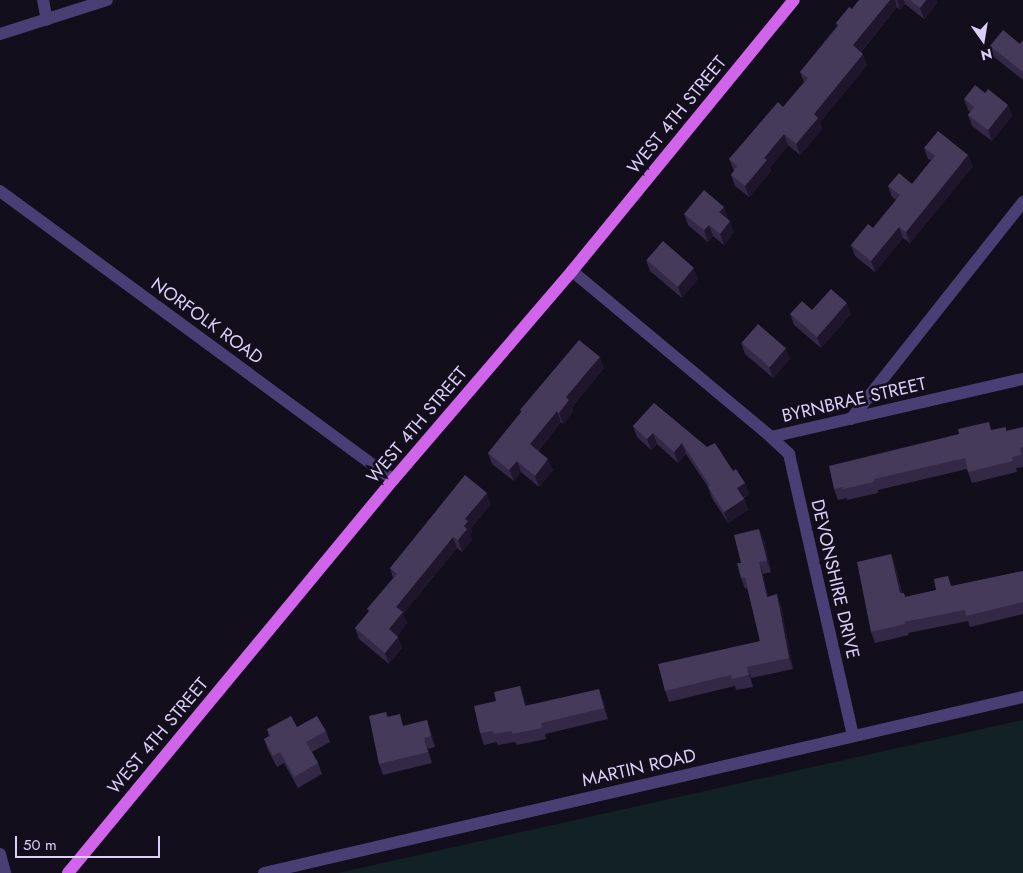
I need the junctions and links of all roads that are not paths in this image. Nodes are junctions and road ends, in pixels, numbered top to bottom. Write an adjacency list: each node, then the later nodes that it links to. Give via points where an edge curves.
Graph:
1 (43, 0): 4 (street)
2 (107, 0): 4 (street)
3 (794, 0): 8 (main road, WEST 4TH STREET)
4 (47, 20): 5 (street)
5 (0, 34)
6 (0, 191): 12 (street, NORFOLK ROAD)
7 (1023, 202): 10 (street)
8 (572, 271): 11 (street, BYRNBRAE STREET); 12 (main road, WEST 4TH STREET)
9 (1023, 378): 10 (street, BYRNBRAE STREET)
10 (851, 419): 11 (street, BYRNBRAE STREET)
11 (771, 437): 14 (street, DEVONSHIRE DRIVE, via 789,454)
12 (393, 480): 17 (main road, WEST 4TH STREET)
13 (1023, 697): 14 (street, MARTIN ROAD)
14 (853, 736): 18 (street, MARTIN ROAD)
15 (0, 854): 16 (street)
16 (5, 873)
17 (68, 873)
18 (264, 873)

